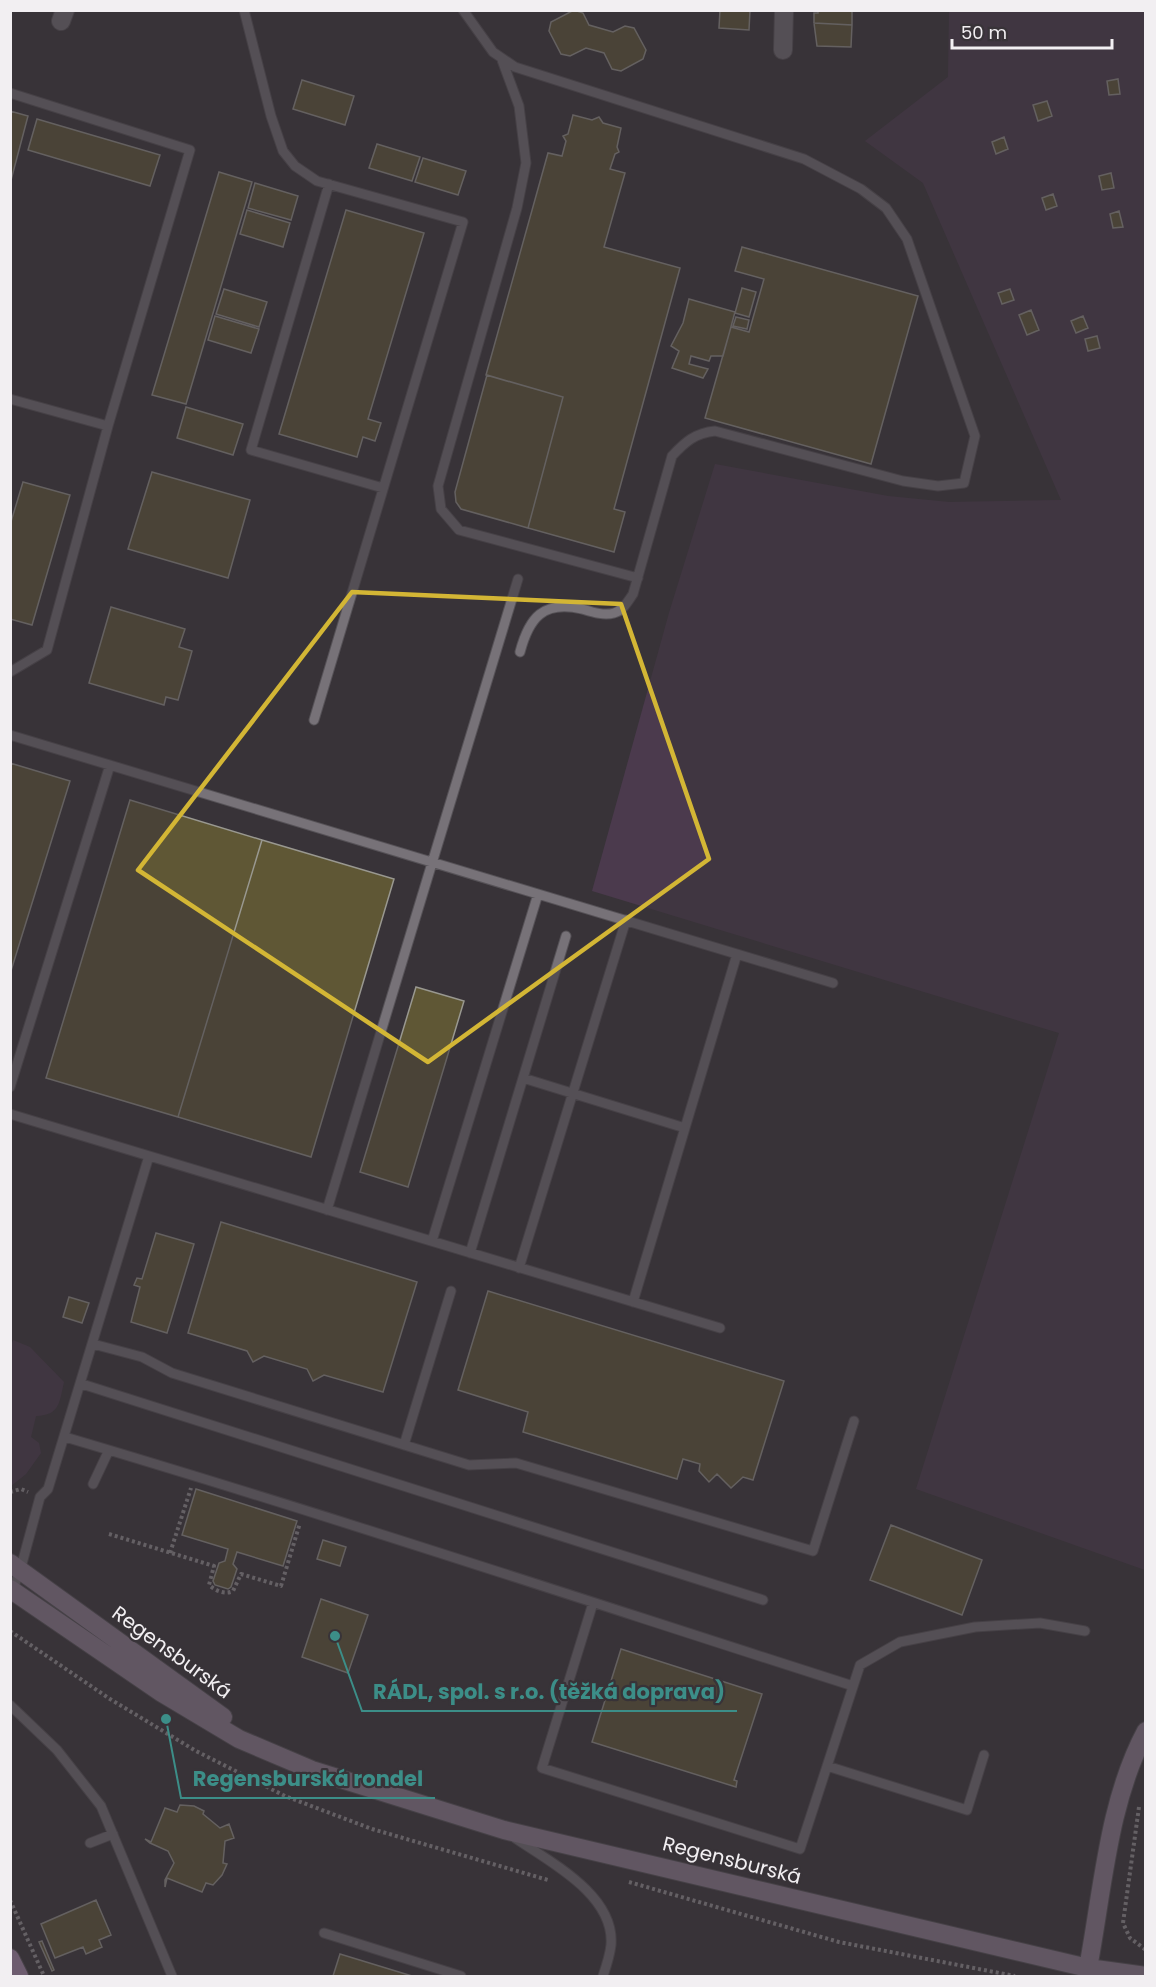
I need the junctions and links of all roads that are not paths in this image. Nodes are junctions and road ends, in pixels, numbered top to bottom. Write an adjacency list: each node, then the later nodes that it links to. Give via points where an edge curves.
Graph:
1 (243, 10): 7 (lane, via 283,151 295,166)
2 (463, 10): 5 (lane)
3 (784, 10): 4 (street)
4 (783, 50)
5 (502, 60): 11 (lane, via 519,106 526,163 517,208 438,486 441,509 459,530); 11 (lane, via 804,159 861,189 886,208 907,239 975,436 964,483 938,486 903,482 715,430 701,432 672,456)
6 (10, 93): 9 (lane, via 190,150)
7 (329, 184): 10 (lane, via 251,450); 10 (lane, via 463,222)
8 (10, 399): 9 (lane)
9 (108, 426): 14 (lane, via 47,650)
10 (383, 488): 15 (lane)
11 (638, 578): 13 (lane, via 633,594 613,614 573,607 552,608 536,616 526,628)
12 (518, 579): 18 (lane)
13 (520, 652)
14 (10, 672)
15 (314, 720)
16 (10, 735): 17 (lane)
17 (110, 765): 18 (lane); 25 (lane)
18 (432, 862): 19 (lane); 30 (lane)
19 (538, 894): 20 (lane); 31 (lane)
20 (626, 920): 22 (lane); 26 (lane)
21 (566, 936): 24 (lane)
22 (737, 954): 23 (lane); 28 (lane)
23 (833, 983)
24 (523, 1078): 26 (lane); 32 (lane)
25 (10, 1087)
26 (573, 1094): 28 (lane); 33 (lane)
27 (10, 1114): 29 (lane)
28 (685, 1128): 35 (lane)
29 (149, 1156): 30 (lane); 37 (lane)
30 (327, 1210): 31 (lane)
31 (432, 1241): 32 (lane)
32 (470, 1253): 33 (lane)
33 (519, 1268): 35 (lane)
34 (451, 1291): 41 (lane)
35 (633, 1302): 36 (lane)
36 (720, 1328)
37 (93, 1344): 38 (lane); 41 (lane, via 142,1357 172,1373)
38 (82, 1384): 40 (lane); 46 (lane)
39 (854, 1421): 41 (lane, via 813,1551 516,1463 469,1465)
40 (65, 1437): 42 (lane); 44 (lane)
41 (404, 1445)
42 (109, 1450): 43 (lane); 47 (lane, via 305,1508)
43 (93, 1484)
44 (15, 1567): 45 (lane); 54 (main road, Regensburská, via 221,1716)
45 (11, 1592): 54 (main road, Regensburská, via 162,1693 239,1739)
46 (763, 1600)
47 (593, 1603): 49 (lane); 53 (lane, via 542,1767 800,1849)
48 (1085, 1631): 49 (lane, via 1040,1623 975,1627 900,1642 860,1665)
49 (853, 1686): 53 (lane)
50 (10, 1705): 56 (lane, via 57,1750 101,1806)
51 (1146, 1731): 60 (main road, via 1133,1754 1119,1798)
52 (984, 1755): 53 (lane, via 967,1810)
53 (827, 1766)
54 (312, 1770): 55 (main road, Regensburská)
55 (504, 1830): 60 (main road, Regensburská); 65 (lane, via 585,1886 605,1915 611,1943)
56 (112, 1834): 57 (lane); 63 (lane)
57 (90, 1843)
58 (324, 1933): 64 (lane)
59 (10, 1958): 62 (main road)
60 (1088, 1968): 61 (main road, Regensburská)
61 (1146, 1976)
62 (19, 1977)
63 (172, 1977)
64 (462, 1977)
65 (603, 1977)

